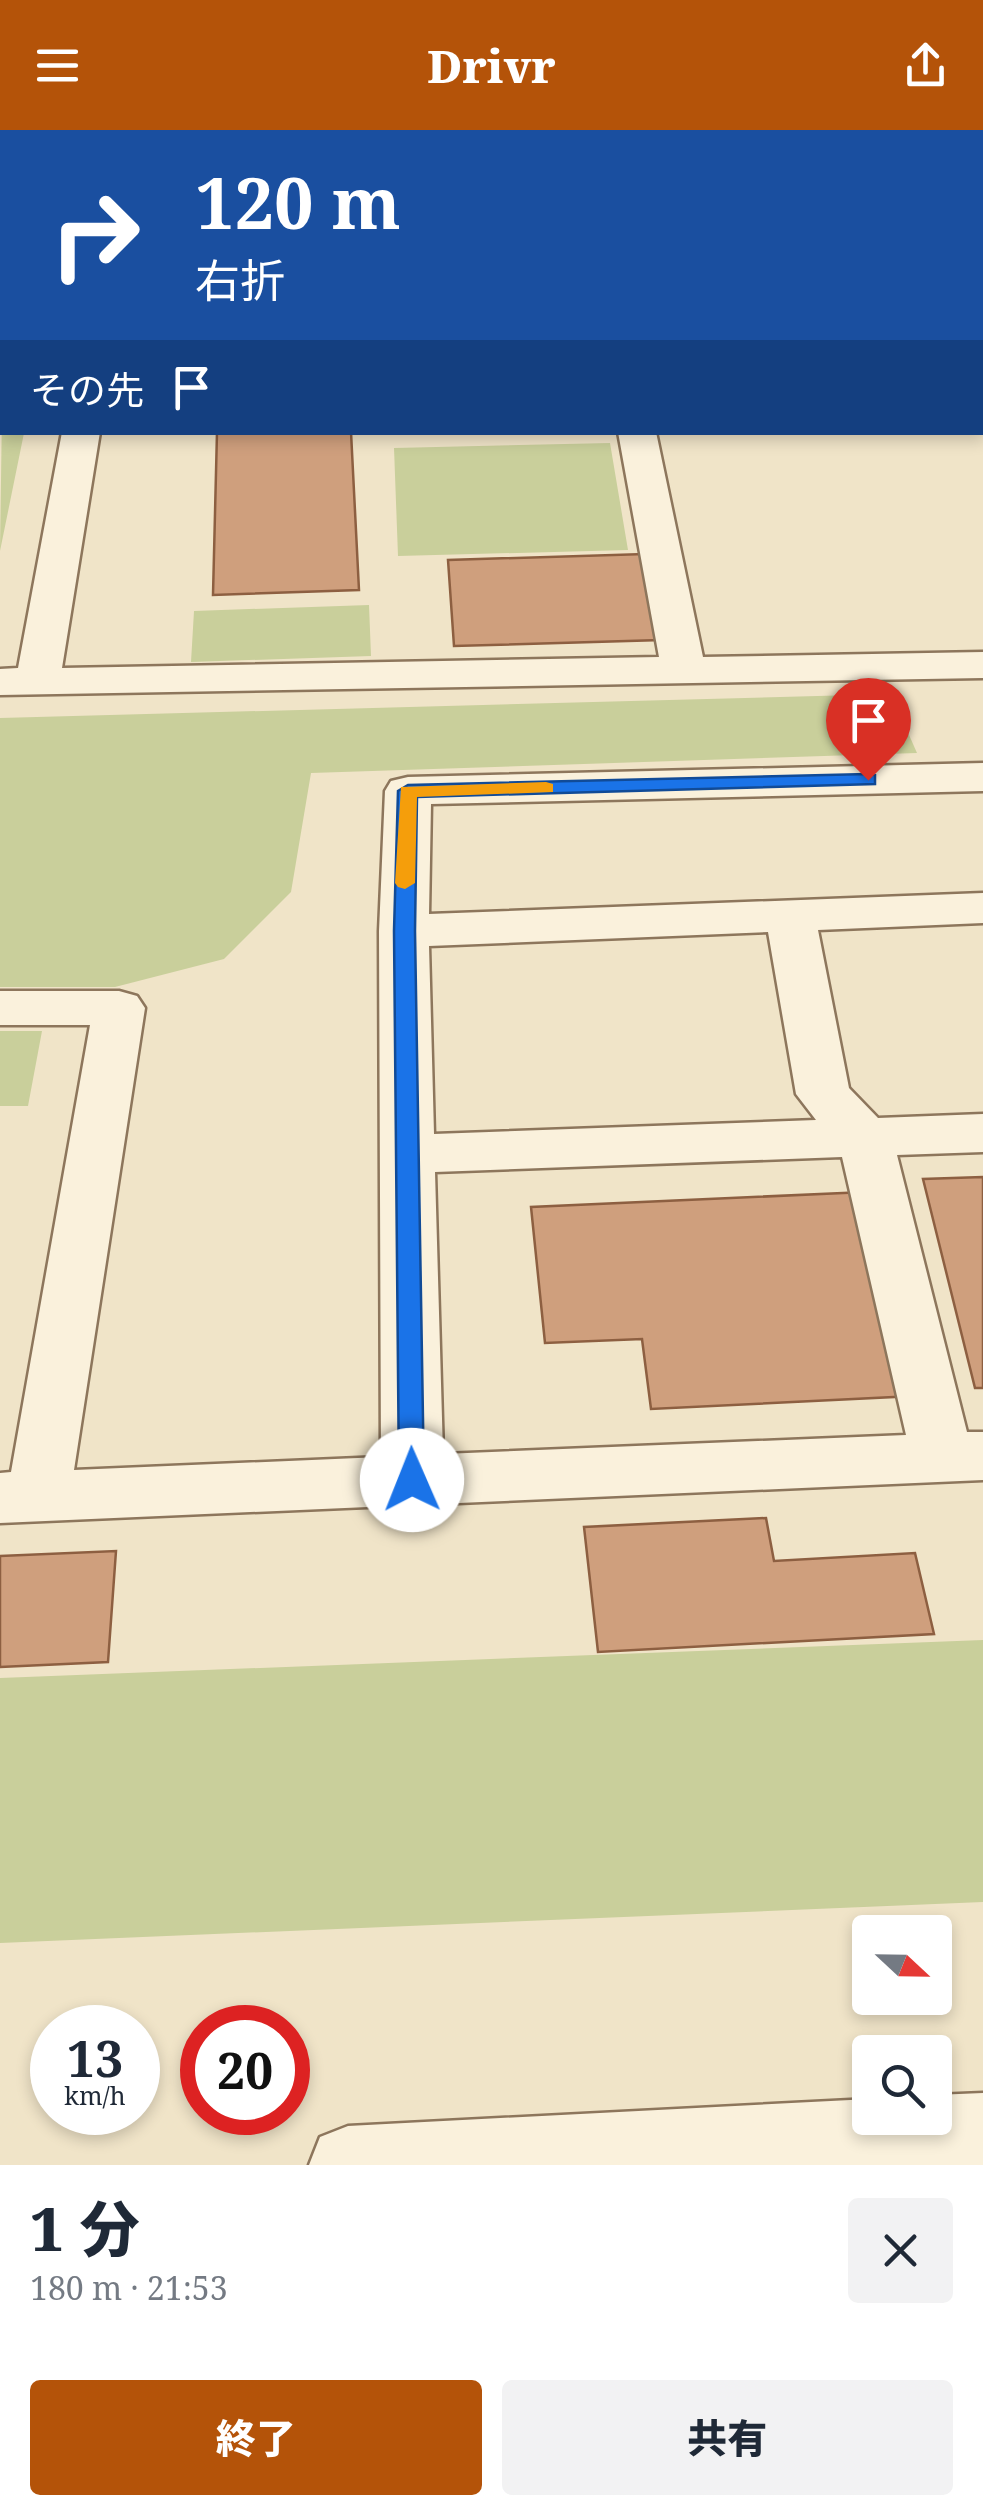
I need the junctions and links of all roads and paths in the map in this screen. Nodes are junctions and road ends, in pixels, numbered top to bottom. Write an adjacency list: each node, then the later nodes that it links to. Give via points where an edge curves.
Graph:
1 (80, 435): 5 (street)
2 (638, 435): 4 (street)
3 (983, 666): 4 (street)
4 (684, 674): 5 (street)
5 (19, 682)
6 (983, 777): 9 (street, via 408,791)
7 (983, 908): 8 (street)
8 (790, 915): 9 (street); 12 (street, via 824,1094)
9 (404, 931): 13 (street)
10 (0, 1008): 16 (street, via 119,1008)
11 (983, 1133): 12 (street)
12 (865, 1138): 13 (street); 14 (street)
13 (407, 1154): 15 (street)
14 (963, 1456): 15 (street)
15 (412, 1480): 16 (street)
16 (19, 1497)
17 (983, 2131): 18 (street)
18 (348, 2165)

